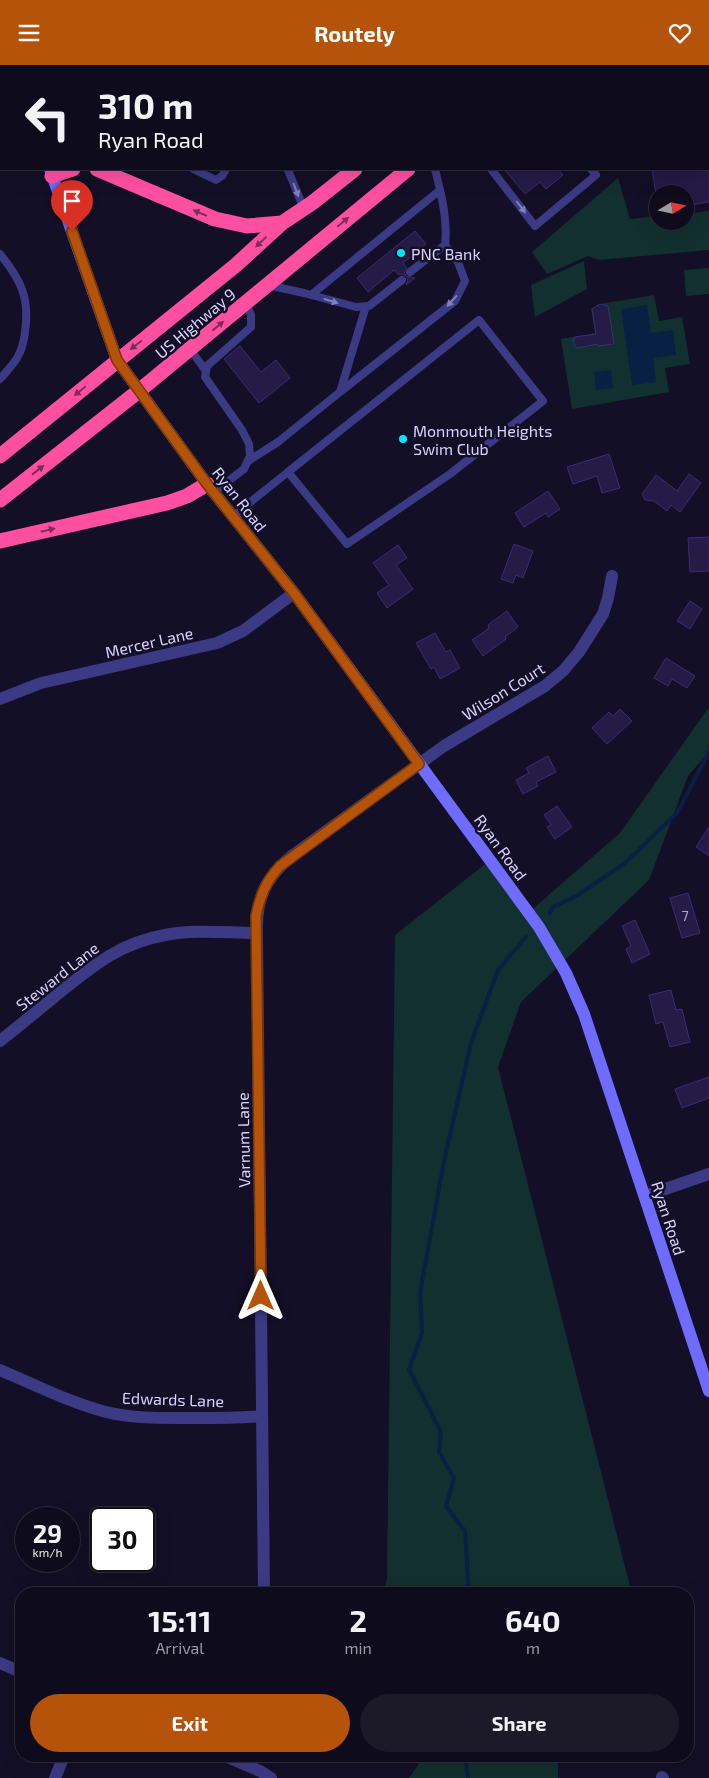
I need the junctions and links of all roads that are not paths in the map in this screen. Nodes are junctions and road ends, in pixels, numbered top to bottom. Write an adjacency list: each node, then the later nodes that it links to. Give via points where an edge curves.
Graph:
1 (66, 170): 11 (highway)
2 (98, 170): 14 (highway, one-way to 2, via 247,226 215,219)
3 (195, 170): 4 (lane, via 216,179)
4 (225, 170)
5 (288, 170): 13 (lane, one-way to 13)
6 (354, 170): 13 (highway, US Highway 9)
7 (407, 170): 19 (highway, US Highway 9, one-way to 7)
8 (435, 170): 12 (lane)
9 (492, 170): 10 (lane, one-way to 10, via 536,226 596,175)
10 (592, 170)
11 (51, 172): 24 (street, Ryan Road)
12 (440, 190): 15 (lane, via 445,217); 20 (lane)
13 (304, 209): 14 (highway, US Highway 9)
14 (282, 223): 24 (highway, US Highway 9, one-way to 24, via 236,265)
15 (445, 245): 17 (lane); 28 (lane, one-way to 28, via 458,262 466,281 455,301)
16 (0, 255): 26 (lane, via 13,270 26,302 24,342 17,358)
17 (410, 272)
18 (402, 280): 22 (lane)
19 (267, 285): 20 (lane); 21 (highway, US Highway 9)
20 (311, 295): 22 (lane, one-way to 22, via 356,307)
21 (246, 303): 23 (highway, US Highway 9, one-way to 21); 25 (lane, via 251,327 207,366)
22 (366, 306): 28 (lane)
23 (190, 349): 25 (lane); 27 (highway, US Highway 9)
24 (117, 360): 27 (street, Ryan Road); 29 (highway, US Highway 9, one-way to 29)
25 (206, 371): 30 (lane, via 205,377 249,444)
26 (0, 379)
27 (140, 390): 32 (street, Ryan Road); 33 (highway, US Highway 9, one-way to 27)
28 (340, 391): 30 (lane, via 278,442)
29 (0, 456)
30 (248, 461): 32 (lane, via 244,469)
31 (288, 472): 31 (lane, via 347,544 450,474 543,401 479,320); 34 (lane)
32 (210, 488): 34 (street, Ryan Road); 35 (highway, one-way to 32, via 167,503)
33 (0, 500)
34 (233, 516): 37 (street, Ryan Road)
35 (0, 541)
36 (612, 576): 39 (street, Wilson Court, via 603,614 563,671 545,686)
37 (294, 593): 38 (street, Mercer Lane, via 243,631 217,643 41,683); 39 (street, Ryan Road)
38 (0, 699)
39 (419, 764): 40 (street, Varnum Lane, via 280,866 264,886 256,916); 43 (street, Ryan Road, via 539,927 566,973 584,1014)
40 (256, 933): 41 (street, Steward Lane, via 166,935 120,949 92,966); 46 (street, Varnum Lane)
41 (0, 1041)
42 (709, 1174): 43 (street)
43 (645, 1196): 45 (street, Ryan Road)
44 (0, 1370): 46 (street, Edwards Lane, via 82,1404 125,1416)
45 (709, 1391)
46 (262, 1416): 47 (street, Varnum Lane)
47 (264, 1587)
48 (0, 1663): 49 (street)
49 (15, 1669)
50 (62, 1762): 52 (street)
51 (239, 1762): 53 (street)
52 (55, 1778)
53 (271, 1778)

